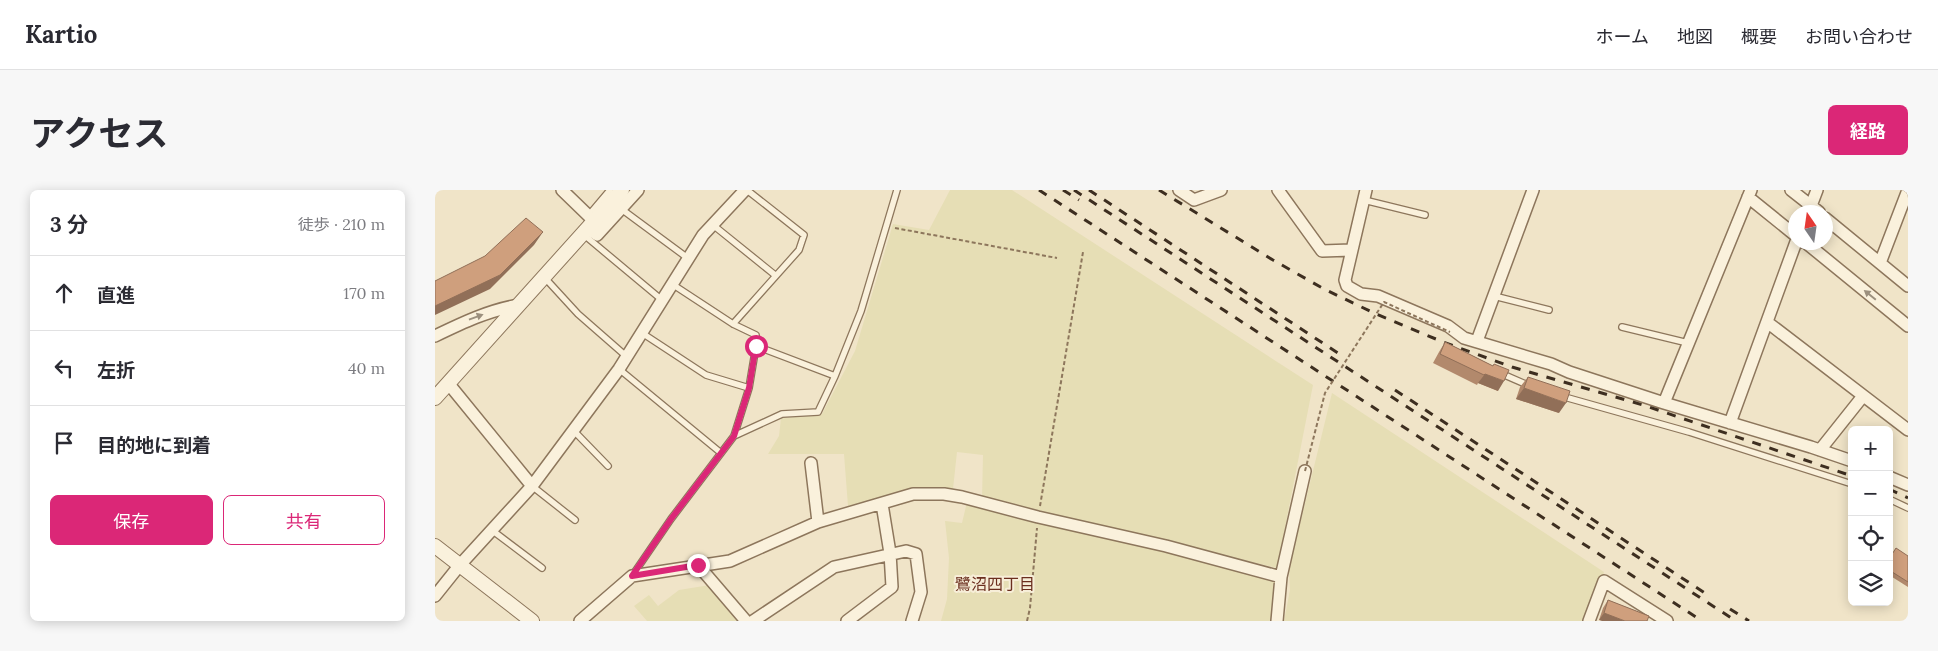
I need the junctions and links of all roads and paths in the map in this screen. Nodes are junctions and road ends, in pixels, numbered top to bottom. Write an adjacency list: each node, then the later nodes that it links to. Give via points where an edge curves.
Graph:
1 (562, 190): 20 (street)
2 (610, 190): 20 (lane)
3 (622, 190): 20 (street)
4 (638, 190): 18 (street)
5 (746, 190): 21 (street); 32 (lane, via 804,234 799,250)
6 (897, 190): 23 (lane)
7 (1179, 190): 8 (street, via 1194,200)
8 (1221, 190)
9 (1278, 190): 25 (street, via 1322,251)
10 (1531, 190): 36 (street)
11 (1791, 190): 16 (street)
12 (1817, 190): 17 (street)
13 (1908, 190): 31 (street)
14 (1749, 194): 24 (street); 48 (street)
15 (1365, 195): 19 (lane); 25 (street)
16 (1808, 205)
17 (1814, 205)
18 (620, 208): 20 (street, via 597,234); 30 (lane)
19 (1425, 215)
20 (588, 225): 33 (street); 37 (lane)
21 (713, 225): 30 (street, via 703,234); 32 (lane)
22 (1833, 225): 31 (street)
23 (885, 226): 29 (path); 53 (lane, via 861,311)
24 (1788, 229)
25 (1351, 250): 47 (street, via 1345,280 1347,286 1439,322 1464,338)
26 (1793, 250): 40 (street)
27 (1815, 250): 43 (street, one-way to 27)
28 (1083, 252): 78 (path)
29 (1057, 258)
30 (689, 259): 34 (street)
31 (1881, 264): 35 (street)
32 (775, 275): 41 (lane)
33 (543, 276): 38 (street); 50 (lane, via 578,314)
34 (672, 284): 37 (street); 41 (lane)
35 (1908, 286)
36 (1494, 296): 39 (lane); 47 (street)
37 (662, 300): 45 (street)
38 (519, 306): 46 (street, one-way to 38, via 501,308); 54 (street)
39 (1549, 310)
40 (1767, 322): 58 (street); 61 (street)
41 (733, 324): 49 (lane, via 756,335)
42 (1622, 326): 48 (lane)
43 (1908, 326)
44 (1450, 332): 70 (path, bridge, via 1384,302 1325,393)
45 (642, 333): 50 (street); 55 (lane, via 705,375)
46 (435, 336)
47 (1477, 342): 60 (street)
48 (1688, 343): 60 (street)
49 (756, 346): 53 (lane); 55 (lane)
50 (626, 356): 51 (street)
51 (619, 369): 63 (street); 66 (lane)
52 (1494, 371): 56 (lane)
53 (835, 376): 64 (lane, via 818,412 782,414)
54 (448, 383): 59 (street); 74 (street)
55 (749, 388): 64 (lane)
56 (1537, 388)
57 (1555, 394): 72 (lane)
58 (1863, 396): 62 (street); 65 (street)
59 (435, 398)
60 (1664, 403): 61 (street)
61 (1730, 423): 65 (street)
62 (1908, 430)
63 (574, 431): 69 (lane); 74 (street)
64 (734, 436): 66 (lane)
65 (1820, 450): 67 (street)
66 (721, 453): 87 (lane)
67 (1848, 460)
68 (811, 463): 80 (street)
69 (608, 466)
70 (1305, 471): 88 (street)
71 (1893, 479): 73 (street)
72 (1848, 483)
73 (1908, 485)
74 (532, 486): 79 (lane); 81 (street)
75 (1893, 501): 77 (lane)
76 (882, 504): 78 (street, via 913,494 944,494); 80 (street); 83 (street)
77 (1908, 508)
78 (1038, 517): 88 (street, via 1166,546); 97 (path)
79 (575, 520)
80 (818, 522): 84 (street, via 730,561)
81 (493, 531): 85 (street); 86 (lane)
82 (435, 546): 85 (street)
83 (890, 553): 94 (street, via 834,567); 95 (street, via 892,587); 96 (street, via 906,551 916,554 921,592)
84 (698, 565): 87 (street); 93 (street)
85 (459, 566): 89 (street); 91 (street)
86 (542, 568)
87 (632, 576): 92 (street)
88 (1281, 577): 98 (street)
89 (435, 596)
90 (1653, 617): 99 (street, via 1604,581); 100 (street)
91 (532, 621)
92 (580, 621)
93 (746, 621)
94 (753, 621)
95 (847, 621)
96 (913, 621)
97 (1027, 621)
98 (1277, 621)
99 (1589, 621)
100 (1667, 621)

